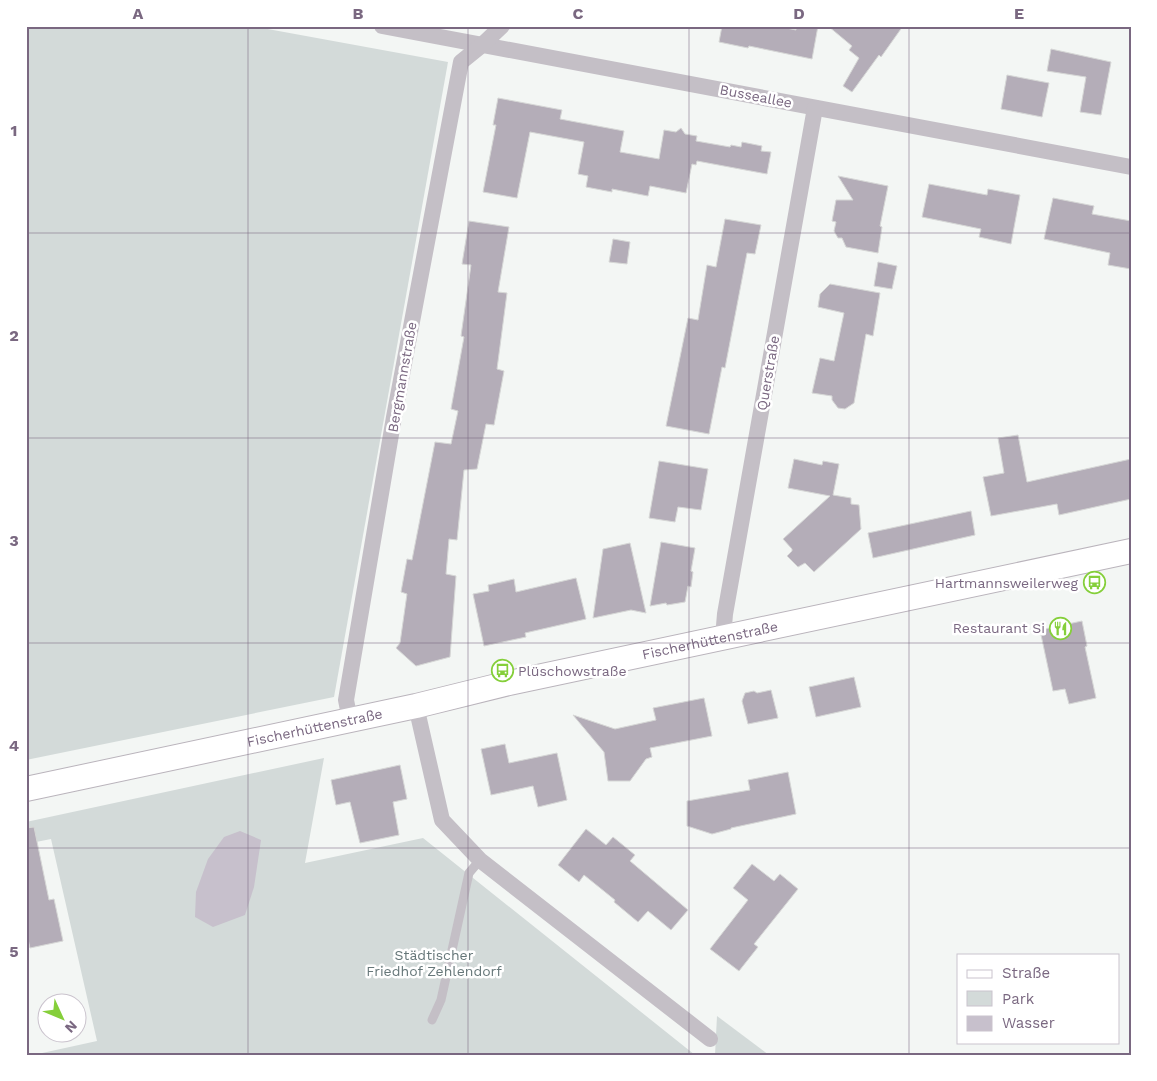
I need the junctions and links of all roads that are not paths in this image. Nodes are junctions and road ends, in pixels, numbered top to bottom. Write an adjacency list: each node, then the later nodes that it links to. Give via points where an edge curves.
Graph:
1 (382, 26): 3 (street, Busseallee)
2 (502, 26): 3 (street, Bergmannstraße)
3 (482, 45): 4 (street, Busseallee); 9 (street, Bergmannstraße, via 461,62 347,690)
4 (815, 108): 5 (street, Busseallee); 7 (street, Querstraße)
5 (1131, 167)
6 (1131, 551): 7 (street, Fischerhüttenstraße)
7 (723, 638): 8 (street, Fischerhüttenstraße)
8 (416, 706): 9 (street, Fischerhüttenstraße); 11 (street, via 442,820)
9 (350, 720): 10 (street, Fischerhüttenstraße)
10 (26, 789)
11 (480, 860): 12 (lane, via 469,873 441,1000); 13 (street)
12 (432, 1020)
13 (710, 1040)

